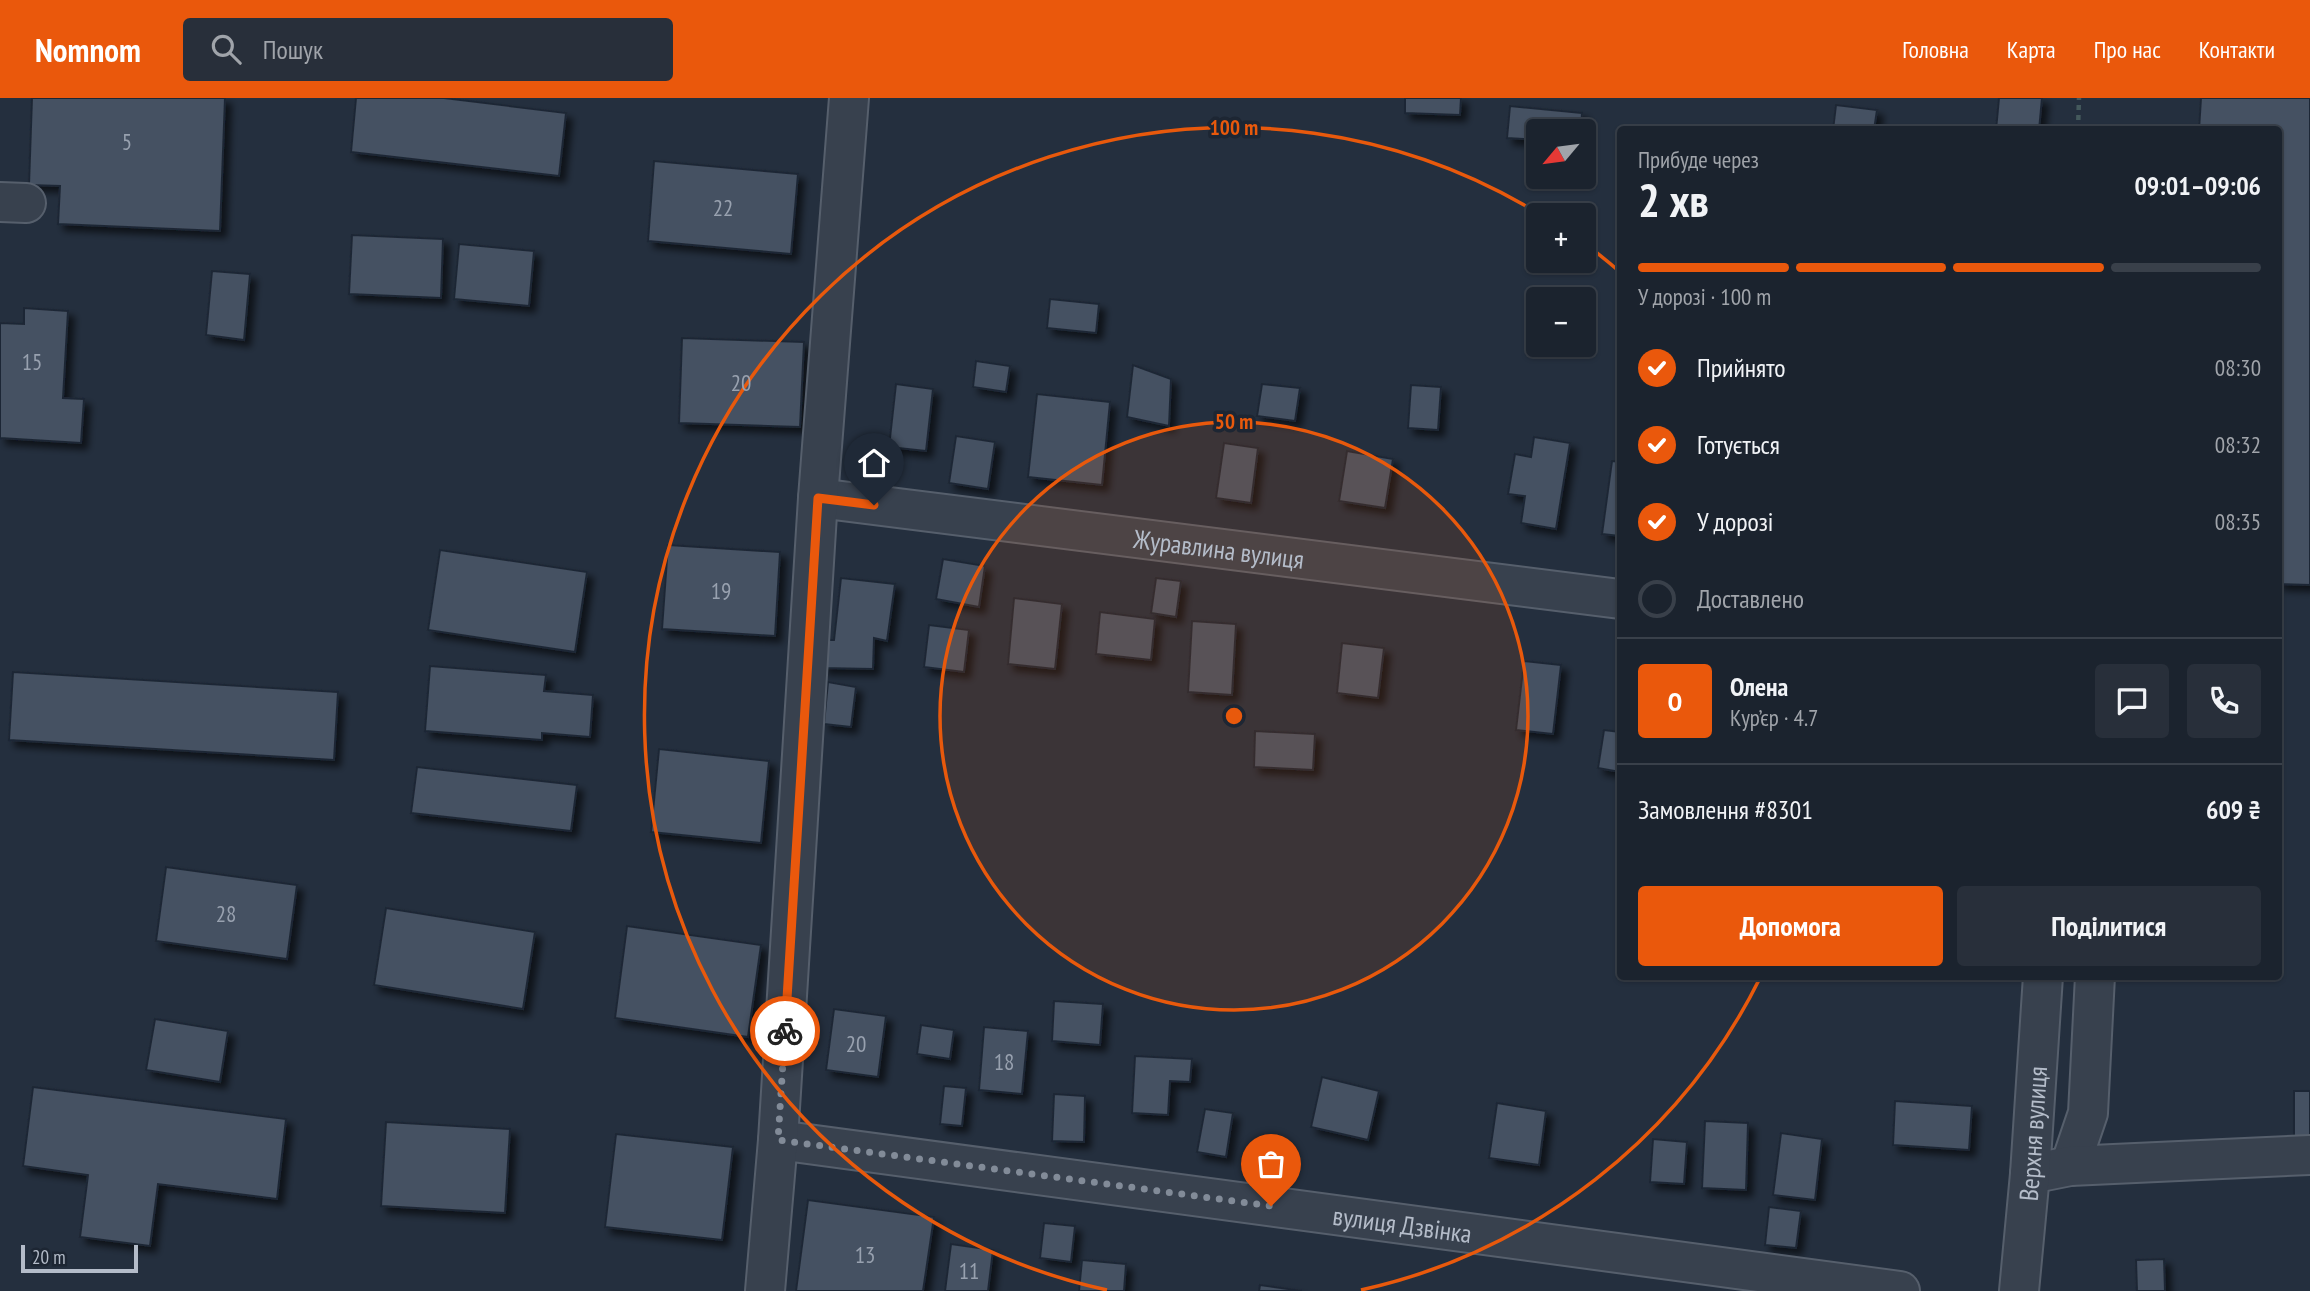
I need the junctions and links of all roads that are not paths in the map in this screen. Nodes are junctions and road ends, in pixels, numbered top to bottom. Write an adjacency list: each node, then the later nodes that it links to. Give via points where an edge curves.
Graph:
1 (849, 98): 2 (street)
2 (818, 498): 3 (street, Журавлина вулиця); 6 (street)
3 (1617, 599)
4 (2043, 980): 9 (street, Верхня вулиця)
5 (2095, 980): 8 (street, via 2088,1113)
6 (778, 1140): 10 (street); 11 (street, вулиця Дзвінка)
7 (2310, 1155): 8 (street)
8 (2070, 1166): 9 (street)
9 (2029, 1174): 12 (street, Верхня вулиця)
10 (765, 1291)
11 (1900, 1291)
12 (2019, 1291)

